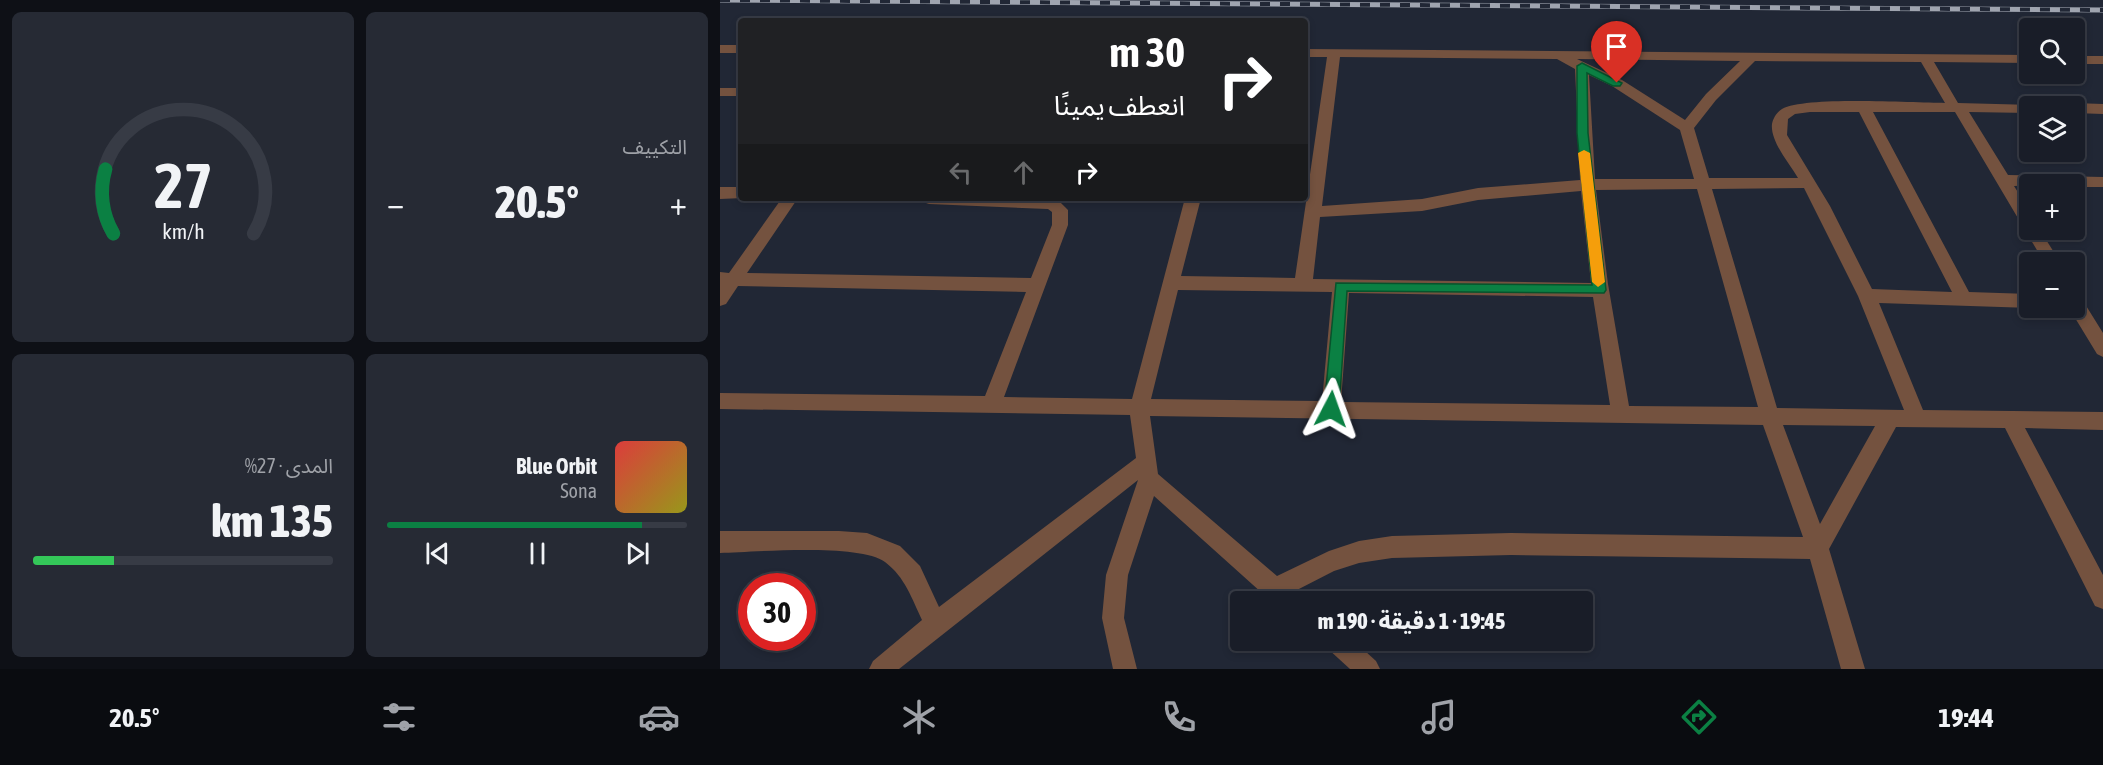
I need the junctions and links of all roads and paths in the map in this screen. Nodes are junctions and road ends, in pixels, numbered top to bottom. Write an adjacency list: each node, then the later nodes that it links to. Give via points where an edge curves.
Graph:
1 (720, 49): 2 (street)
2 (738, 49)
3 (1308, 53): 4 (street)
4 (1334, 53): 5 (street); 31 (street)
5 (1555, 54): 6 (street); 11 (street)
6 (1752, 56): 7 (street); 19 (street)
7 (1925, 57): 8 (street); 15 (street)
8 (2019, 59)
9 (2085, 60): 10 (street)
10 (2103, 60)
11 (1582, 66): 19 (street, via 1617,83); 24 (street)
12 (720, 92): 13 (street)
13 (738, 92)
14 (1863, 106): 15 (street); 22 (street, via 1810,107 1782,115 1778,123 1780,135); 40 (street)
15 (1956, 107): 16 (street); 20 (street)
16 (2019, 108)
17 (2085, 108): 18 (street)
18 (2103, 108)
19 (1687, 128): 23 (street)
20 (2002, 180): 21 (street); 30 (street)
21 (2103, 182)
22 (1809, 183): 23 (street); 38 (street)
23 (1703, 184): 24 (street); 49 (street)
24 (1587, 185): 31 (street, via 1478,194 1422,205); 37 (street)
25 (720, 193): 26 (street)
26 (738, 193)
27 (788, 201): 32 (street)
28 (1044, 201): 34 (street, via 1060,210 1060,217)
29 (1192, 201): 33 (street)
30 (2019, 207)
31 (1313, 212): 35 (street)
32 (727, 279): 34 (street); 39 (street)
33 (1171, 283): 35 (street); 46 (street)
34 (1036, 285): 45 (street)
35 (1303, 286): 36 (street)
36 (1341, 286): 37 (street); 47 (street)
37 (1599, 290): 48 (street)
38 (1867, 296): 40 (street); 51 (street)
39 (720, 299)
40 (1964, 299): 41 (street)
41 (2019, 301)
42 (2085, 318): 43 (street)
43 (2103, 349)
44 (720, 401): 45 (street)
45 (991, 406): 46 (street)
46 (1139, 409): 47 (street); 54 (street)
47 (1331, 409): 48 (street)
48 (1621, 414): 49 (street)
49 (1770, 416): 50 (street); 56 (street)
50 (1890, 418): 51 (street); 56 (street)
51 (1917, 418): 52 (street)
52 (2010, 419): 53 (street); 59 (street)
53 (2103, 421)
54 (1147, 470): 57 (street); 60 (street); 63 (street, via 1117,575 1113,618)
55 (720, 542): 60 (street, via 867,544 892,554 912,574)
56 (1818, 548): 58 (street, via 1511,544 1392,547 1329,562); 65 (street)
57 (1279, 591)
58 (1289, 591)
59 (2103, 598)
60 (934, 624): 62 (street)
61 (1348, 651): 64 (street)
62 (881, 669)
63 (1125, 669)
64 (1368, 669)
65 (1853, 669)

